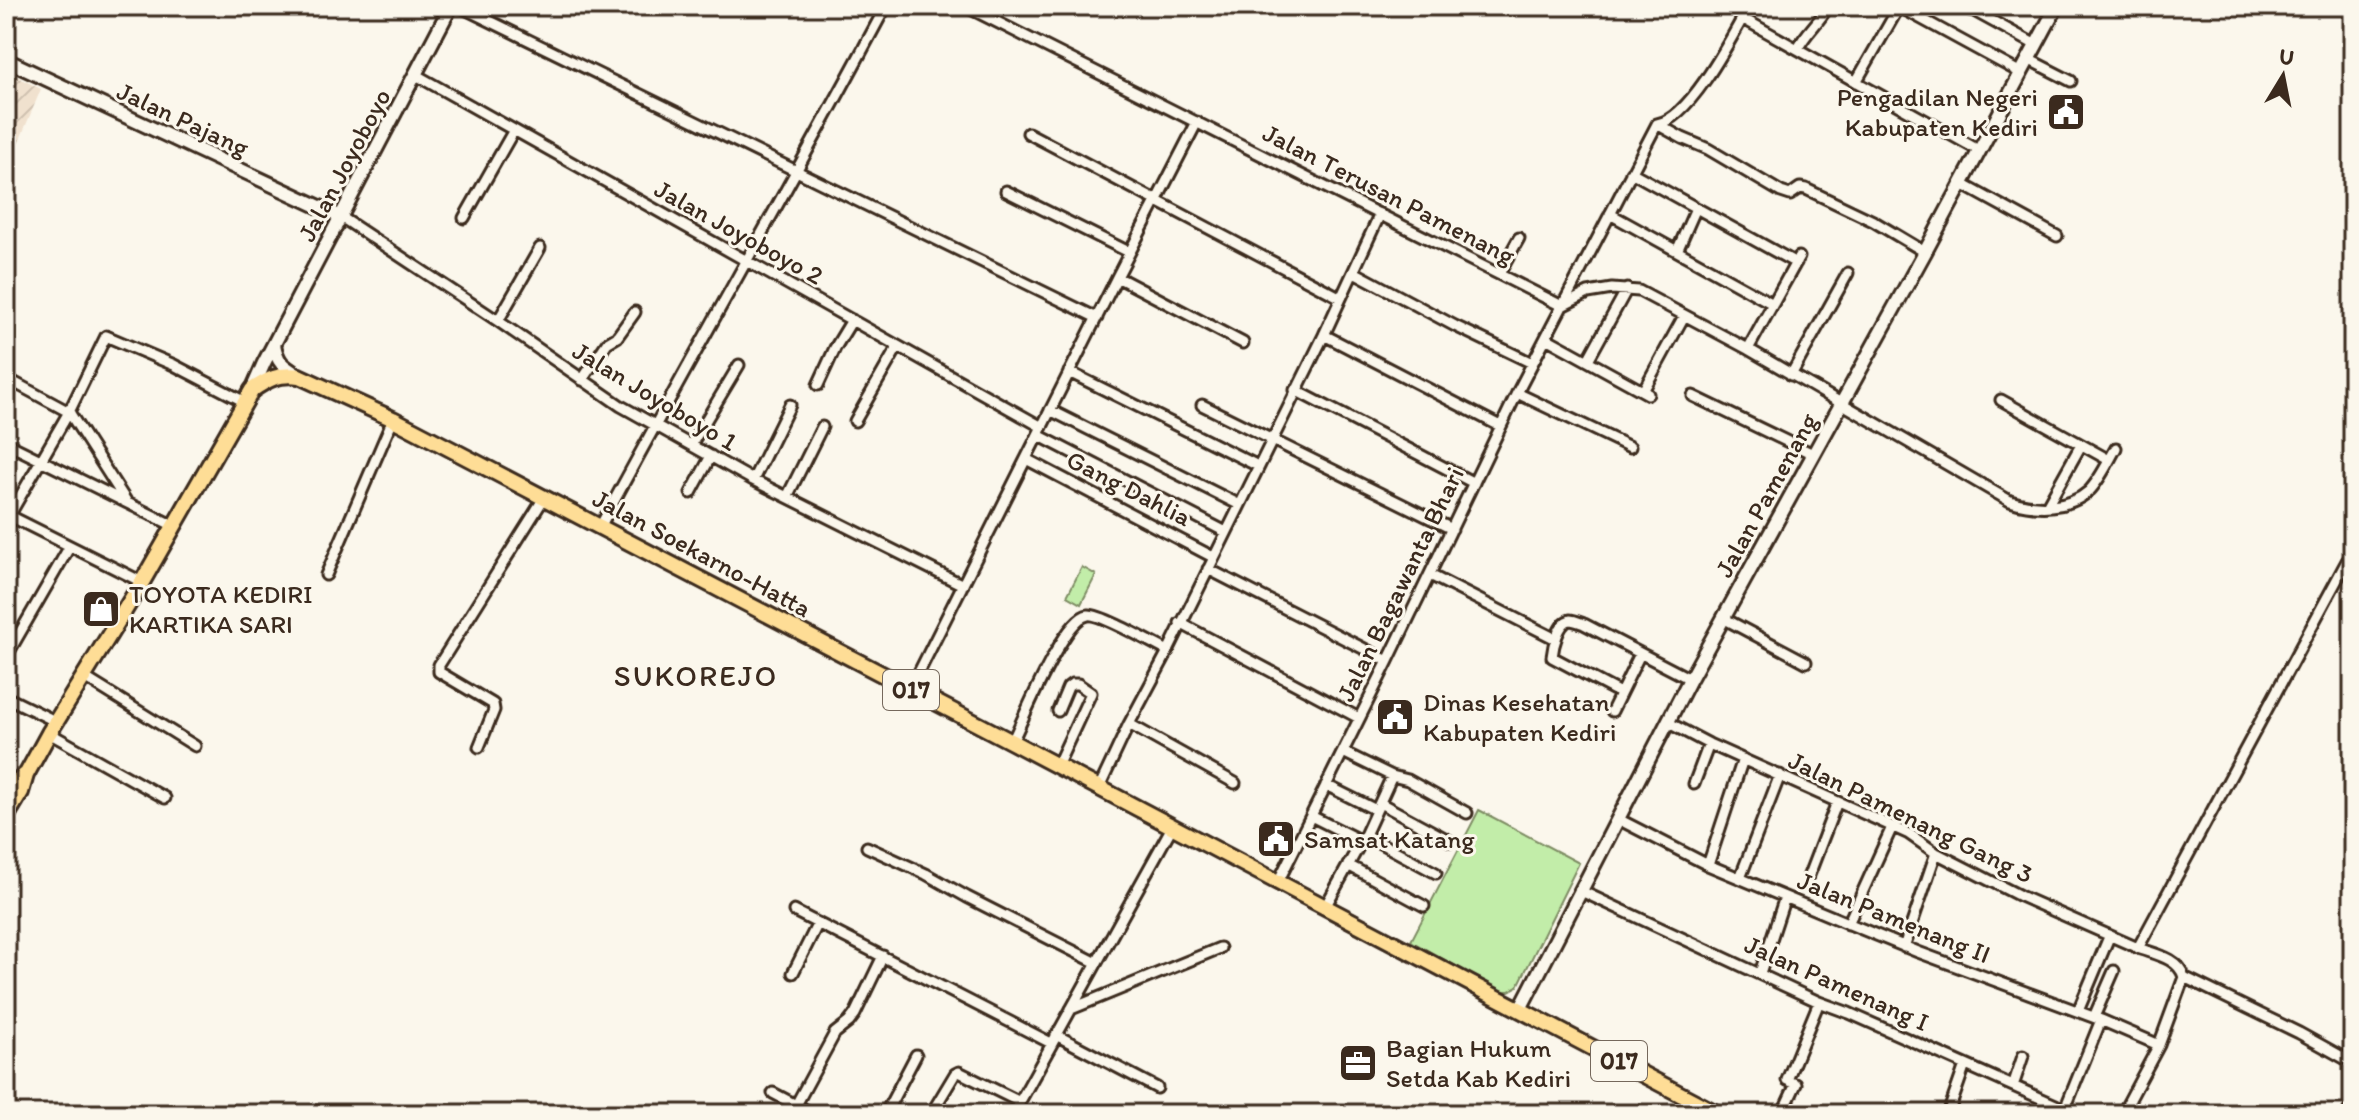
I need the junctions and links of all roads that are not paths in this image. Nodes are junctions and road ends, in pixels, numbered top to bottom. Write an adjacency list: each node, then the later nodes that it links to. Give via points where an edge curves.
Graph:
1 (451, 6): 16 (main road, Jalan Joyoboyo)
2 (459, 6): 24 (street)
3 (886, 6): 24 (street)
4 (965, 6): 19 (street, Jalan Terusan Pamenang)
5 (1749, 6): 10 (street)
6 (1828, 6): 12 (street)
7 (1898, 6): 15 (street); 18 (street)
8 (1952, 6): 11 (street, via 1974,11)
9 (2057, 6): 11 (main road, Jalan Pamenang)
10 (1742, 18): 12 (street); 20 (street, via 1699,90 1680,112)
11 (2036, 45): 13 (main road, Jalan Pamenang)
12 (1798, 48): 18 (street)
13 (2028, 59): 15 (main road, Jalan Pamenang); 17 (street)
14 (6, 60): 32 (main road, Jalan Pajang)
15 (2021, 73): 23 (main road, Jalan Pamenang)
16 (416, 75): 21 (street, Jalan Joyoboyo 2); 32 (main road, Jalan Joyoboyo)
17 (2071, 81)
18 (1856, 82): 23 (street)
19 (1197, 122): 28 (street); 30 (street, Jalan Terusan Pamenang)
20 (1657, 124): 25 (street, Jalan Bagawanta Bhari); 39 (street, via 1781,192 1790,195 1806,189)
21 (514, 130): 33 (street); 40 (street, Jalan Joyoboyo 2)
22 (1028, 133): 28 (street)
23 (1980, 151): 26 (main road, Jalan Pamenang)
24 (797, 172): 40 (street); 51 (street)
25 (1631, 172): 29 (street); 31 (street, Jalan Bagawanta Bhari)
26 (1962, 184): 34 (street); 39 (main road, Jalan Pamenang)
27 (1006, 191): 38 (street)
28 (1156, 201): 38 (street); 46 (street)
29 (1696, 208): 37 (street); 47 (street, via 1797,260)
30 (1380, 214): 41 (street); 43 (street, Jalan Terusan Pamenang)
31 (1610, 214): 37 (street); 48 (street, Jalan Bagawanta Bhari)
32 (341, 217): 53 (street, Jalan Joyoboyo 1); 57 (main road, Jalan Joyoboyo)
33 (464, 218)
34 (2057, 236)
35 (1519, 238): 43 (street)
36 (540, 248): 53 (street)
37 (1677, 251): 47 (street)
38 (1129, 252): 44 (street)
39 (1925, 252): 74 (main road, Jalan Pamenang)
40 (745, 260): 52 (street, Jalan Joyoboyo 2); 81 (street)
41 (1354, 272): 46 (street); 61 (street)
42 (1848, 273): 64 (street)
43 (1499, 274): 48 (street, Jalan Terusan Pamenang)
44 (1117, 277): 51 (street); 56 (street)
45 (1627, 289): 48 (street, via 1588,293); 50 (street); 60 (street)
46 (1341, 298): 54 (street)
47 (1773, 304): 59 (street)
48 (1562, 306): 55 (street, Jalan Bagawanta Bhari)
49 (635, 312): 67 (street)
50 (1684, 316): 59 (street); 60 (street, via 1646,392)
51 (1097, 318): 63 (street)
52 (852, 320): 58 (street, Jalan Joyoboyo 2); 68 (street)
53 (498, 321): 67 (street, Jalan Joyoboyo 1)
54 (1324, 335): 69 (street); 82 (street)
55 (1546, 338): 60 (street); 61 (street, Jalan Bagawanta Bhari)
56 (1243, 343)
57 (274, 344): 65 (main road, via 280,363); 71 (main road, Jalan Joyoboyo)
58 (898, 346): 80 (street); 84 (street, Jalan Joyoboyo 2)
59 (1748, 349): 64 (street)
60 (1588, 360)
61 (1532, 363): 70 (street, Jalan Bagawanta Bhari)
62 (739, 365): 87 (street)
63 (1069, 372): 77 (street); 96 (street)
64 (1791, 375): 74 (street)
65 (299, 376): 71 (main road, via 280,375); 79 (main road, Jalan Soekarno-Hatta / 017)
66 (6, 378): 78 (street)
67 (582, 380): 81 (street, Jalan Joyoboyo 1)
68 (818, 385)
69 (1295, 390): 85 (street); 98 (street)
70 (1517, 393): 82 (street, Jalan Bagawanta Bhari); 89 (street)
71 (249, 396): 78 (street, via 106,336); 106 (main road)
72 (1693, 396): 91 (street)
73 (2001, 400): 88 (street)
74 (1841, 403): 91 (main road, Jalan Pamenang); 104 (street, via 2010,501)
75 (790, 405): 97 (street)
76 (1202, 405): 85 (street)
77 (1050, 410): 84 (street); 103 (street)
78 (69, 412): 94 (street); 102 (street)
79 (393, 419): 101 (main road, Jalan Soekarno-Hatta / 017); 114 (street)
80 (855, 421)
81 (655, 425): 87 (street, Jalan Joyoboyo 1); 107 (street)
82 (1500, 426): 98 (street, Jalan Bagawanta Bhari)
83 (822, 427): 100 (street)
84 (1040, 431): 93 (street); 109 (street, Jalan Joyoboyo 2)
85 (1272, 438): 96 (street); 108 (street)
86 (6, 443): 94 (street)
87 (691, 445): 92 (street, Jalan Joyoboyo 1)
88 (2081, 445): 95 (street); 104 (street)
89 (1630, 447)
90 (2116, 448): 95 (street)
91 (1813, 454): 118 (main road, Jalan Pamenang)
92 (711, 456): 97 (street, Jalan Joyoboyo 1); 99 (street)
93 (1026, 459): 111 (street, Gang Dahlia); 117 (street)
94 (42, 460): 102 (street); 105 (street)
95 (2109, 460): 104 (street, via 2084,495)
96 (1258, 466): 103 (street)
97 (753, 480): 100 (street, Jalan Joyoboyo 1)
98 (1474, 483): 108 (street, Jalan Bagawanta Bhari)
99 (691, 493)
100 (787, 497): 117 (street, Jalan Joyoboyo 1)
101 (544, 498): 107 (main road, Jalan Soekarno-Hatta / 017); 140 (street, via 439,665 439,672 493,704)
102 (126, 501): 106 (street)
103 (1240, 505): 109 (street)
104 (2047, 506)
105 (7, 517): 110 (street)
106 (174, 526): 116 (main road)
107 (600, 527): 128 (main road, Jalan Soekarno-Hatta / 017)
108 (1452, 529): 115 (street, Jalan Bagawanta Bhari)
109 (1226, 532): 111 (street)
110 (70, 546): 116 (street); 123 (street)
111 (1213, 557): 113 (street)
112 (2347, 561): 181 (street)
113 (1208, 569): 119 (street); 124 (street)
114 (326, 575)
115 (1430, 575): 120 (street); 124 (street, Jalan Bagawanta Bhari)
116 (142, 582): 126 (main road)
117 (963, 585): 128 (street)
118 (1723, 618): 125 (street); 127 (main road, Jalan Pamenang)
119 (1180, 623): 121 (street); 133 (street)
120 (1556, 639): 122 (street, via 1573,620); 129 (street, via 1551,655 1555,661)
121 (1168, 651): 135 (street); 137 (street, via 1093,615 1079,618 1062,638)
122 (1640, 654): 127 (street); 129 (street)
123 (6, 657)
124 (1388, 661): 133 (street, Jalan Bagawanta Bhari)
125 (1806, 662)
126 (84, 677): 136 (main road); 139 (street)
127 (1690, 679): 134 (main road, Jalan Pamenang)
128 (910, 690): 137 (main road, Jalan Soekarno-Hatta / 017)
129 (1620, 693): 132 (street)
130 (6, 697): 136 (street)
131 (1058, 711): 143 (street, via 1072,684 1091,693)
132 (1612, 711)
133 (1359, 718): 141 (street, Jalan Bagawanta Bhari)
134 (1667, 722): 138 (street, Jalan Pamenang Gang 3); 158 (main road, Jalan Pamenang)
135 (1129, 724): 147 (street); 150 (street)
136 (53, 728): 144 (main road); 152 (street)
137 (1012, 742): 143 (main road, Jalan Soekarno-Hatta / 017)
138 (1709, 744): 142 (street, Jalan Pamenang Gang 3); 148 (street)
139 (195, 746)
140 (479, 747)
141 (1343, 752): 146 (street); 149 (street, Jalan Bagawanta Bhari)
142 (1743, 759): 145 (street, Jalan Pamenang Gang 3); 166 (street)
143 (1057, 766): 150 (main road, Jalan Soekarno-Hatta / 017)
144 (26, 775): 151 (main road); 157 (main road)
145 (1780, 775): 153 (street, Jalan Pamenang Gang 3); 169 (street)
146 (1392, 776): 154 (street); 155 (street)
147 (1235, 783)
148 (1694, 784)
149 (1326, 785): 154 (street); 156 (street, Jalan Bagawanta Bhari)
150 (1099, 788): 159 (main road, Jalan Soekarno-Hatta / 017)
151 (6, 797)
152 (165, 798)
153 (1837, 802): 160 (street, Jalan Pamenang Gang 3); 168 (street)
154 (1378, 807): 161 (street); 162 (street)
155 (1467, 813)
156 (1311, 816): 161 (street); 170 (street, Jalan Bagawanta Bhari)
157 (6, 817)
158 (1618, 819): 166 (street, Jalan Pamenang II); 171 (main road, Jalan Pamenang)
159 (1172, 827): 170 (main road, Jalan Soekarno-Hatta / 017); 183 (street)
160 (1892, 827): 164 (street, Jalan Pamenang Gang 3); 177 (street)
161 (1363, 838): 165 (street); 167 (street)
162 (1450, 841)
163 (867, 847): 183 (street)
164 (1936, 853): 178 (street, Jalan Pamenang Gang 3); 179 (street)
165 (1348, 865): 173 (street); 174 (street)
166 (1708, 865): 169 (street, Jalan Pamenang II)
167 (1436, 873)
168 (1809, 875)
169 (1740, 878): 172 (street, Jalan Pamenang II)
170 (1278, 882): 174 (main road, Jalan Soekarno-Hatta / 017)
171 (1581, 891): 186 (street, Jalan Pamenang I); 190 (main road, Jalan Pamenang)
172 (1785, 897): 177 (street, Jalan Pamenang II); 186 (street)
173 (1424, 906)
174 (1325, 907): 190 (main road, Jalan Soekarno-Hatta / 017)
175 (794, 911): 176 (street)
176 (818, 923): 182 (street); 185 (street)
177 (1848, 924): 179 (street, Jalan Pamenang II)
178 (2109, 937): 181 (street, Jalan Pamenang Gang 3); 191 (street)
179 (1904, 947): 191 (street, Jalan Pamenang II)
180 (1220, 948): 189 (street)
181 (2138, 948): 187 (street, Jalan Pamenang Gang 3, via 2177,964)
182 (883, 956): 193 (street); 204 (street, via 855,1014 835,1033)
183 (1095, 962): 189 (street)
184 (2114, 971): 192 (street)
185 (793, 973)
186 (1760, 973): 188 (street, Jalan Pamenang I)
187 (2184, 977): 194 (street); 197 (street, Jalan Pamenang Gang 3)
188 (1819, 1002): 198 (street, Jalan Pamenang I); 211 (street, via 1787,1080 1796,1084)
189 (1071, 1009): 193 (street)
190 (1520, 1009): 210 (main road, 017)
191 (2078, 1011): 192 (street, Jalan Pamenang II)
192 (2097, 1018): 194 (street, Jalan Pamenang II); 205 (street)
193 (1054, 1039): 200 (street); 202 (street)
194 (2159, 1045): 214 (street)
195 (916, 1055): 207 (street)
196 (2023, 1056): 199 (street)
197 (2353, 1063)
198 (1965, 1065): 199 (street, Jalan Pamenang I); 212 (street)
199 (2013, 1086): 205 (street, Jalan Pamenang I)
200 (1157, 1088)
201 (773, 1093): 204 (street)
202 (1020, 1102): 208 (street, via 959,1072); 209 (street)
203 (2353, 1102): 215 (street)
204 (796, 1105): 206 (street)
205 (2065, 1109): 213 (street, Jalan Pamenang I)
206 (813, 1114)
207 (885, 1114)
208 (931, 1114)
209 (1013, 1114)
210 (1718, 1114)
211 (1782, 1114)
212 (1948, 1114)
213 (2076, 1114)
214 (2122, 1114)
215 (2347, 1114)

